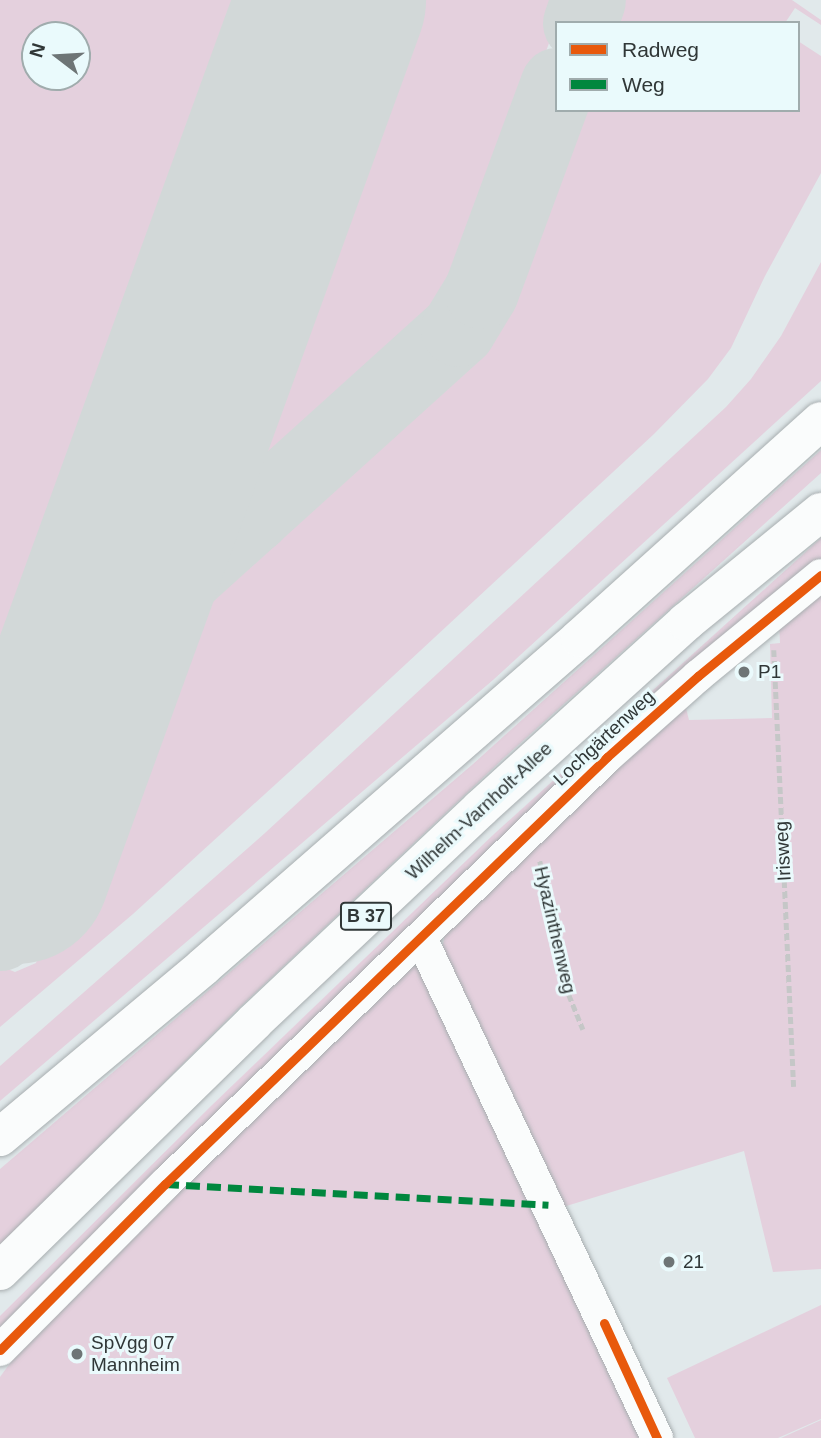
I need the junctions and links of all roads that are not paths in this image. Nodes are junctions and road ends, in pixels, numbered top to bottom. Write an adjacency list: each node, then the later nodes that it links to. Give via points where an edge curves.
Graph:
1 (821, 421): 5 (main road, via 224,949)
2 (821, 512): 6 (main road, Wilhelm-Varnholt-Allee / B 37, via 686,622 481,808)
3 (821, 575): 4 (street, Lochgärtenweg, via 607,757)
4 (421, 938): 7 (street, Lochgärtenweg); 8 (street)
5 (0, 1137)
6 (0, 1271)
7 (2, 1348)
8 (657, 1438)

